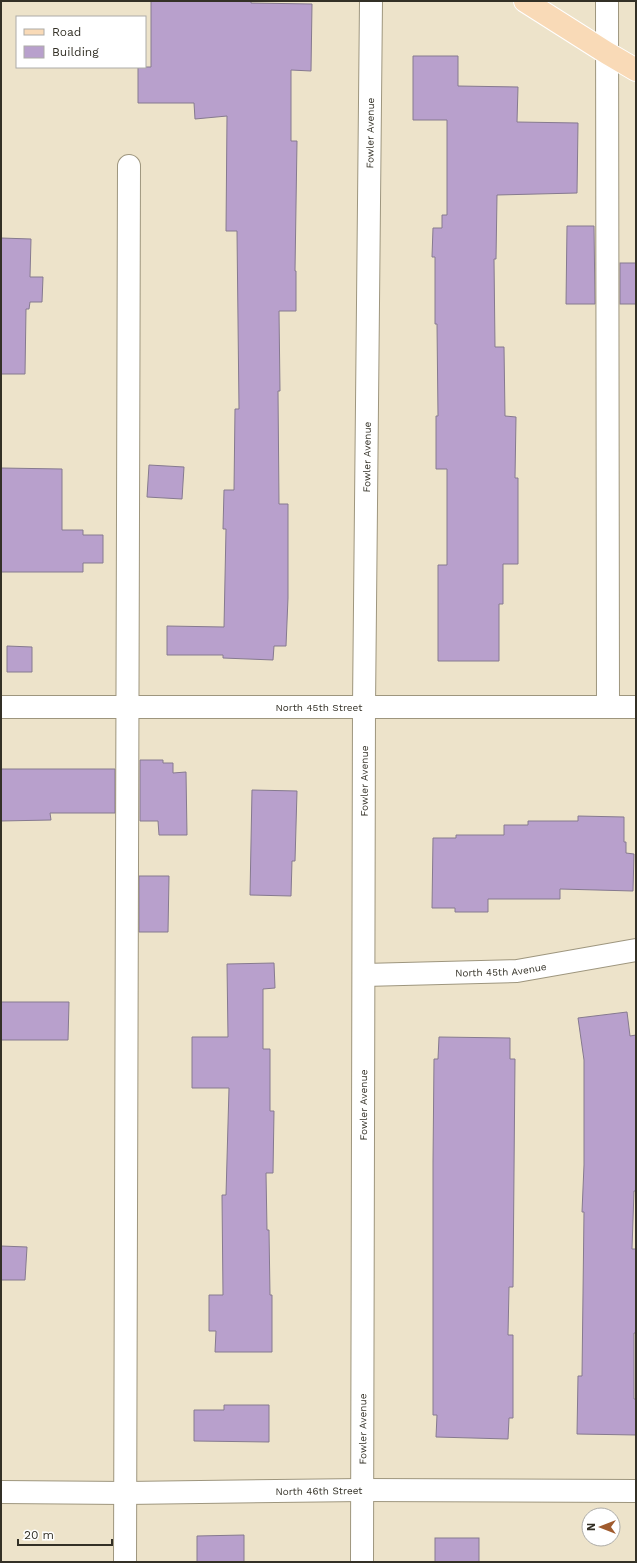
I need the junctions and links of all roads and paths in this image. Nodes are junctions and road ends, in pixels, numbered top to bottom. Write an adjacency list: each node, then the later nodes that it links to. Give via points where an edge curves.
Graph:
1 (370, 1): 9 (street, Fowler Avenue)
2 (525, 1): 4 (main road)
3 (607, 1): 4 (street)
4 (607, 53): 5 (main road); 10 (street)
5 (636, 70)
6 (129, 166): 8 (street)
7 (1, 707): 8 (street, North 45th Street)
8 (128, 707): 9 (street, North 45th Street); 17 (street)
9 (364, 707): 10 (street, North 45th Street); 13 (street, Fowler Avenue)
10 (608, 707): 11 (street, North 45th Street)
11 (636, 707)
12 (636, 950): 13 (street, North 45th Avenue, via 517,971)
13 (364, 975): 14 (street, Fowler Avenue)
14 (362, 1490): 15 (street, North 46th Street); 17 (street, North 46th Street); 19 (street, Fowler Avenue)
15 (636, 1491)
16 (1, 1492): 17 (street, North 46th Street)
17 (126, 1493): 18 (street)
18 (125, 1562)
19 (362, 1562)

